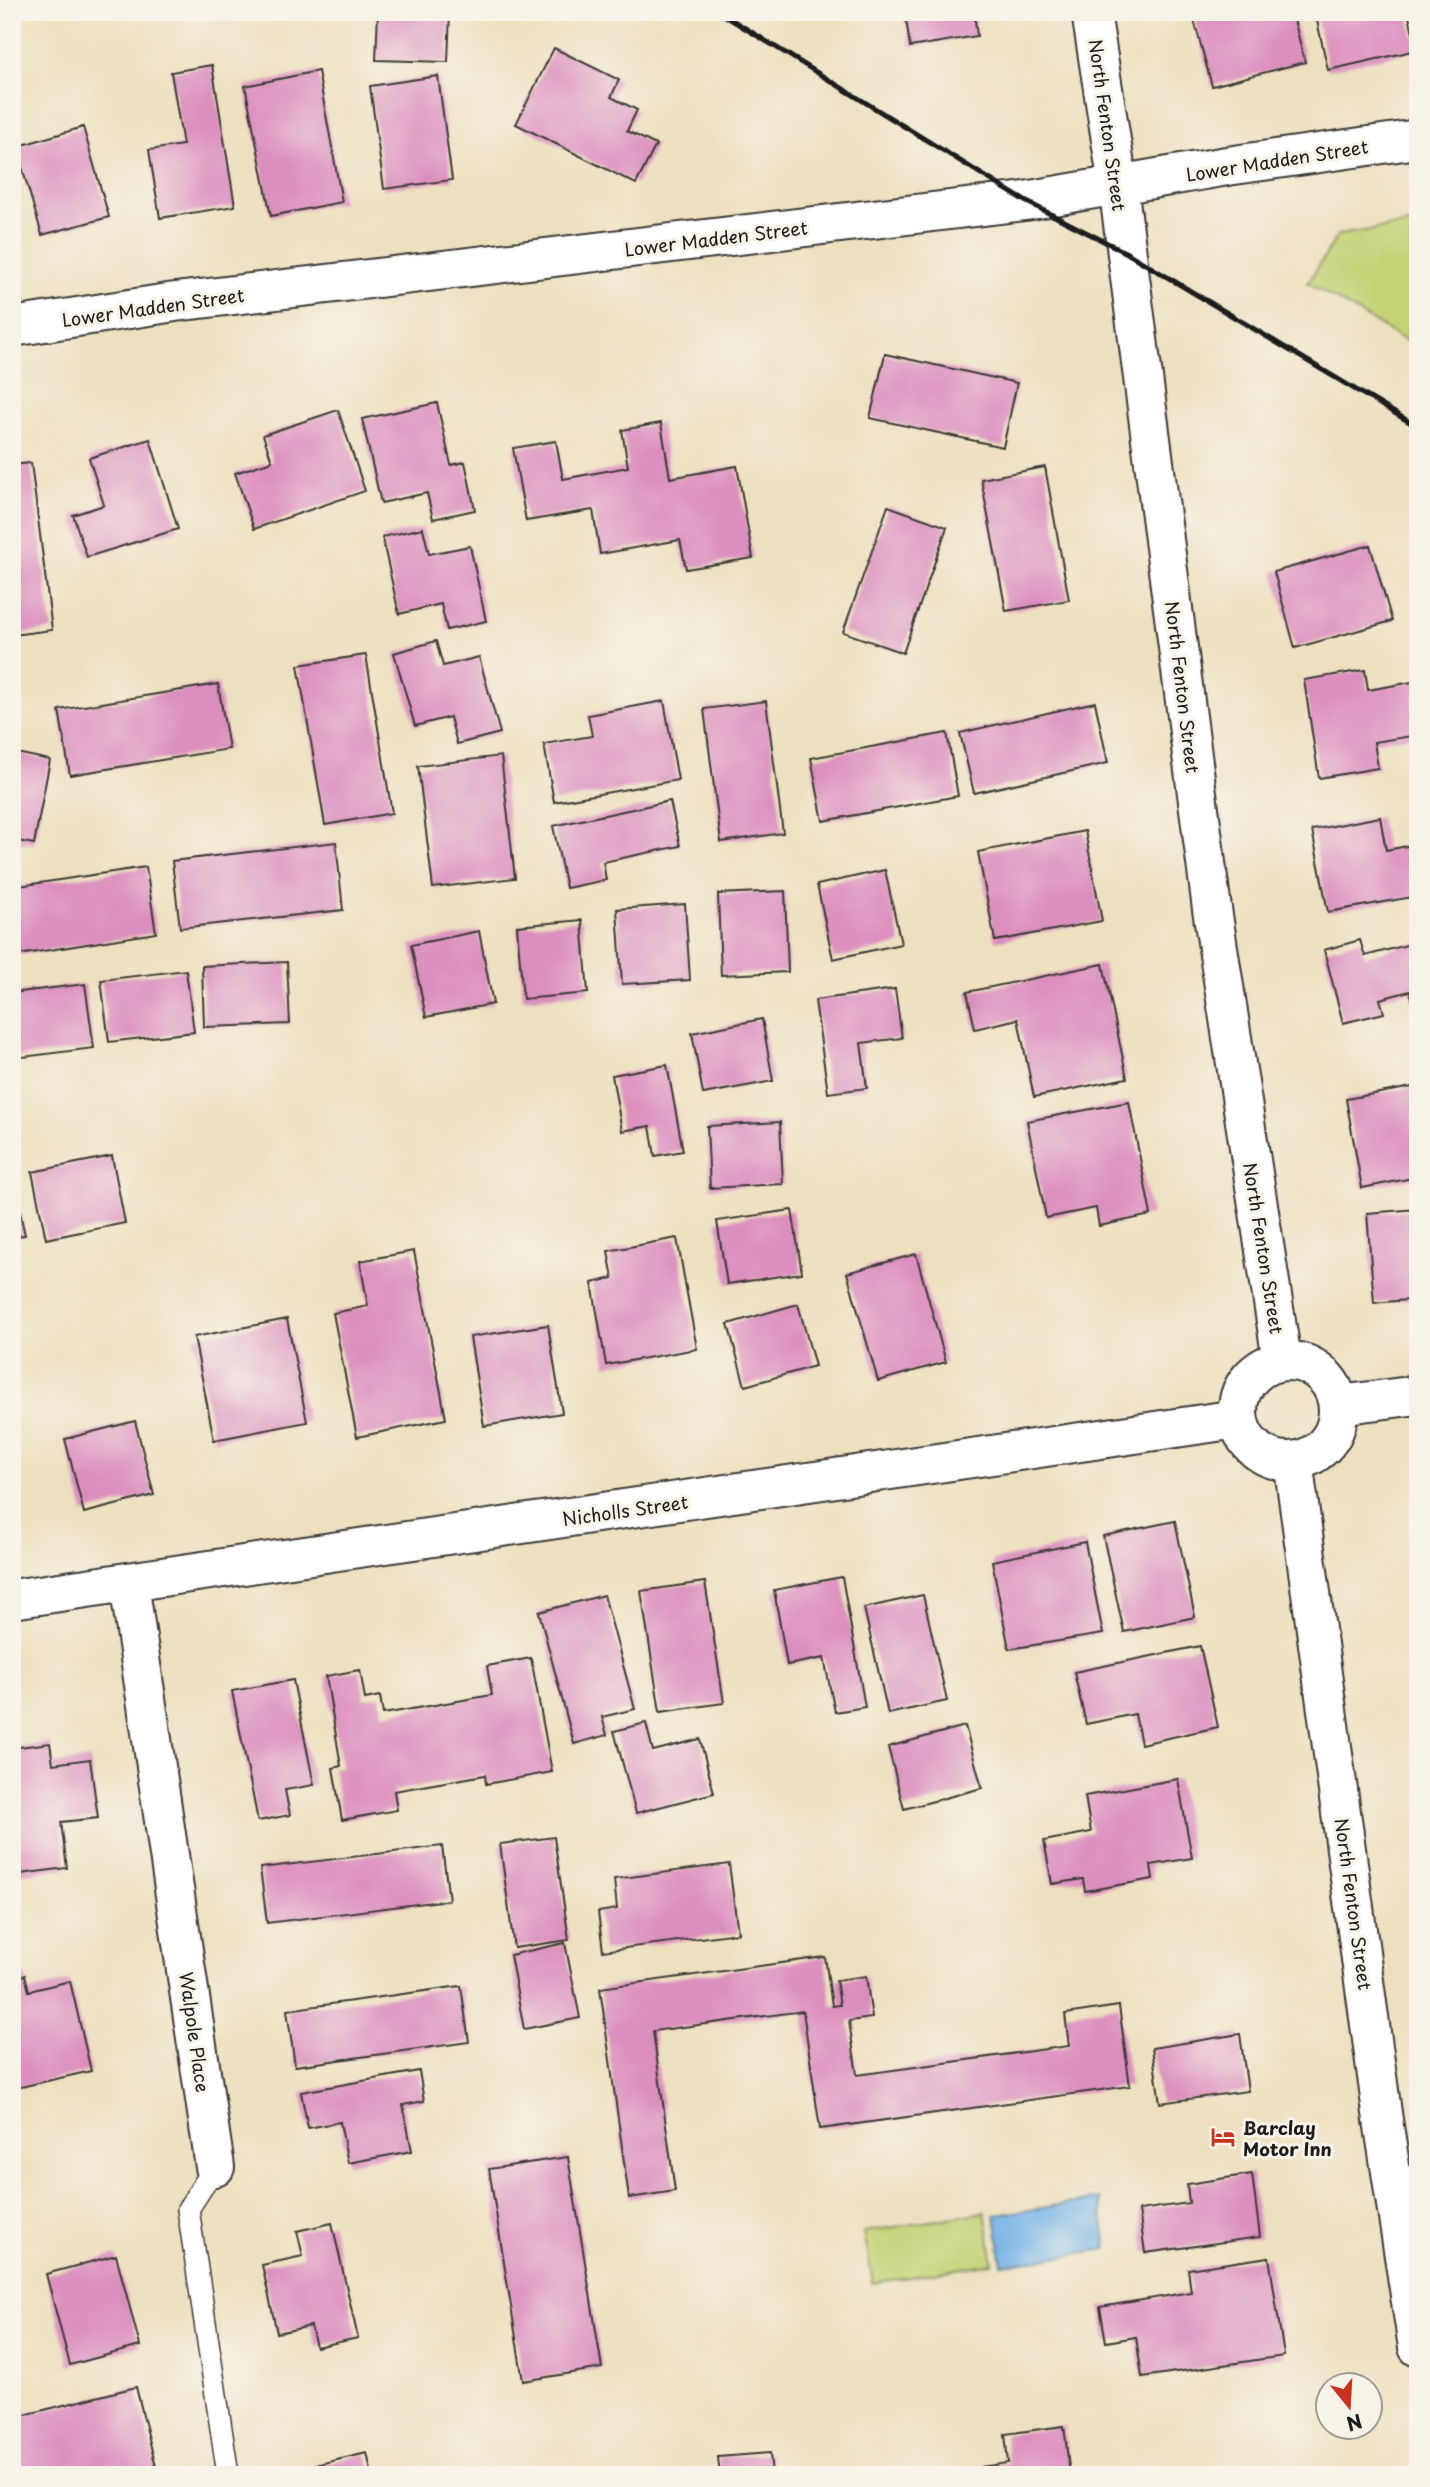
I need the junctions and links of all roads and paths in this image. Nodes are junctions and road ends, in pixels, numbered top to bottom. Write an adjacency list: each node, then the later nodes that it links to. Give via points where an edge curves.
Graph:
1 (1091, 12): 3 (street, North Fenton Street)
2 (1418, 139): 3 (street, Lower Madden Street)
3 (1118, 185): 4 (street, Lower Madden Street, via 1025,201 175,302); 5 (street, North Fenton Street, via 1210,895)
4 (12, 327)
5 (1282, 1360): 7 (street, via 1318,1370 1331,1383); 8 (street, via 1264,1366 1244,1385)
6 (1418, 1395): 7 (street)
7 (1339, 1405): 9 (street, via 1336,1428 1327,1443 1314,1454)
8 (1237, 1419): 9 (street, via 1257,1451 1272,1459); 10 (street, Nicholls Street)
9 (1293, 1461): 13 (street, North Fenton Street)
10 (129, 1583): 11 (street, Nicholls Street); 12 (street, Walpole Place)
11 (12, 1600)
12 (215, 2167): 14 (lane, Walpole Place, via 188,2209)
13 (1418, 2347)
14 (228, 2475)

